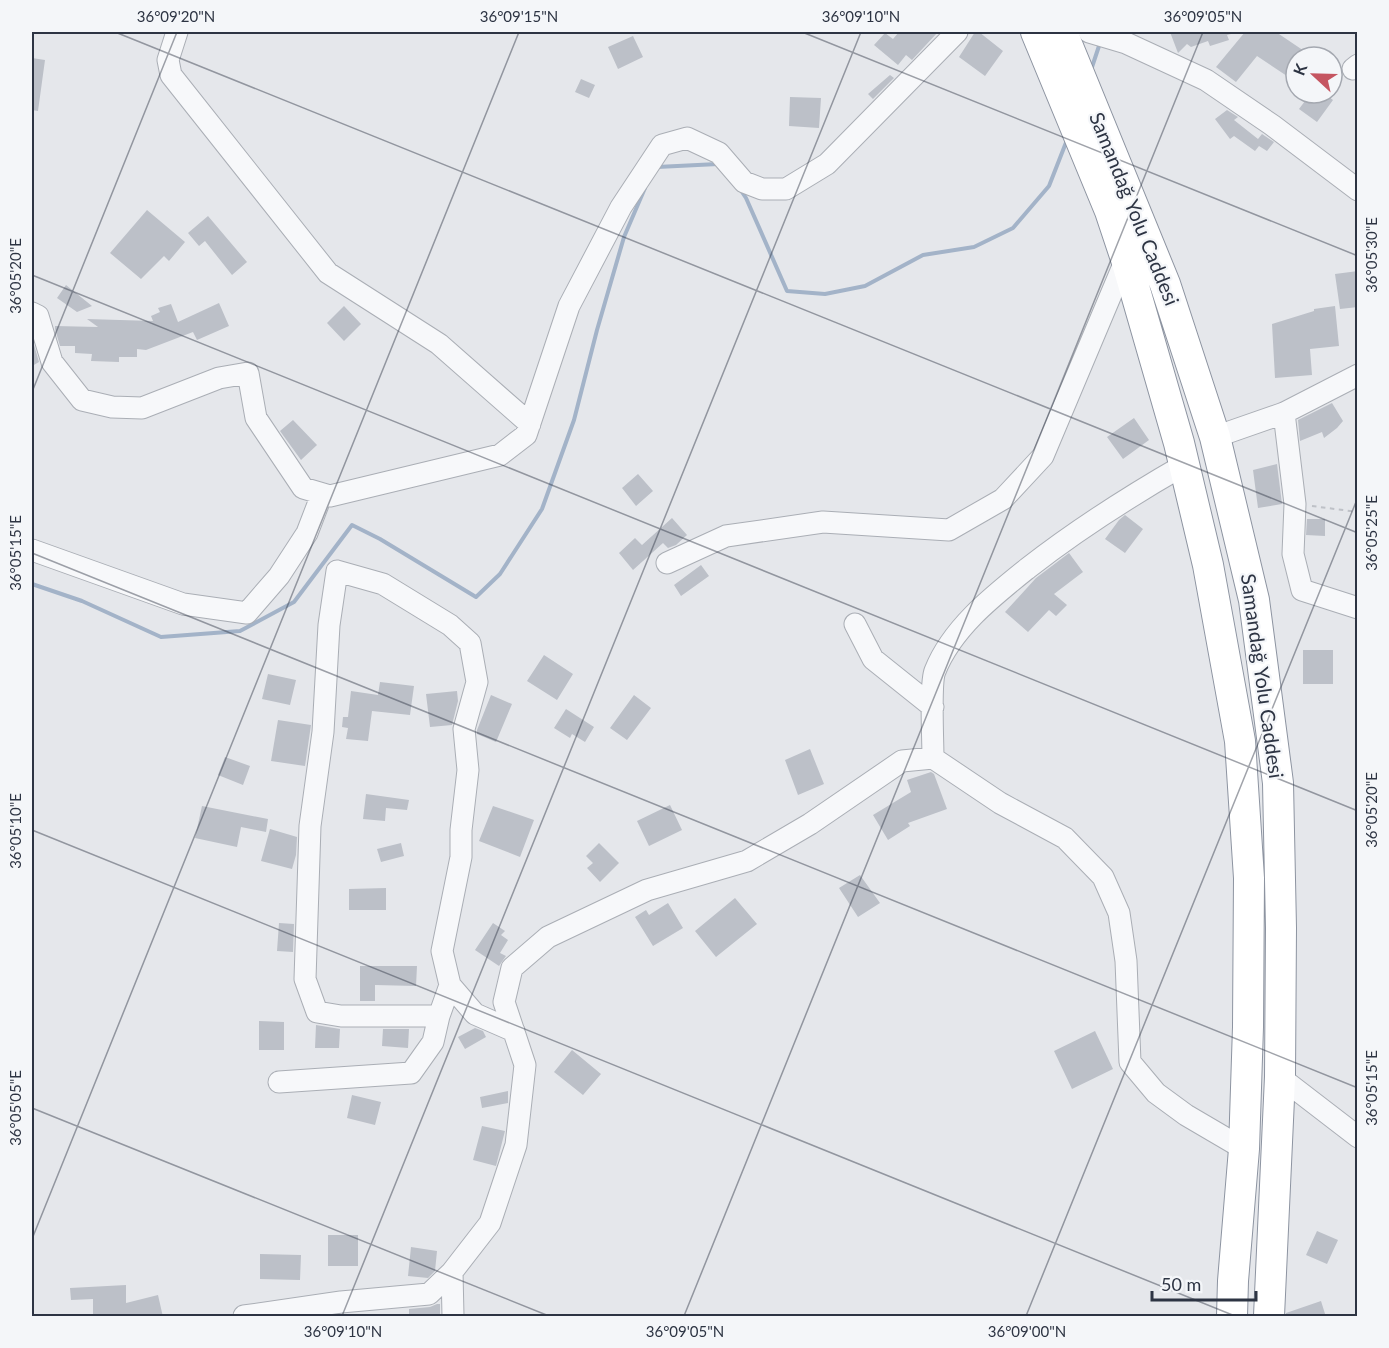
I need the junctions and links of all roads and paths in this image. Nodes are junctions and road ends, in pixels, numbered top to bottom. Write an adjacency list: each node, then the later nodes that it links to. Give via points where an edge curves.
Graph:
1 (177, 32): 12 (street, via 168,60 171,75 328,273 440,344)
2 (957, 32): 12 (street, via 827,164 786,189 762,189 744,182 719,153 687,138 662,145 621,207 569,306)
3 (1036, 32): 8 (highway, Samandağ Yolu Caddesi)
4 (1062, 32): 13 (highway, Samandağ Yolu Caddesi, via 1165,284)
5 (1091, 32): 6 (street, via 1116,40)
6 (1138, 40): 7 (street, via 1272,125)
7 (1358, 190)
8 (1126, 259): 14 (highway, Samandağ Yolu Caddesi); 19 (street, via 1043,456 1003,499 950,530 823,522 726,536)
9 (32, 313): 15 (street, via 38,316 52,362 82,400 142,408 219,378 248,373 256,418 303,488)
10 (1358, 375): 11 (street)
11 (1284, 413): 13 (street); 16 (street)
12 (530, 424): 15 (street, via 526,435 500,455 330,496)
13 (1215, 437): 27 (highway, Samandağ Yolu Caddesi, via 1254,600 1278,783)
14 (1184, 465): 22 (street, via 1070,535 994,594 954,637 934,673); 30 (highway, Samandağ Yolu Caddesi, via 1208,565 1240,741 1249,878)
15 (322, 494): 18 (street, via 307,533 279,576 247,613 183,604)
16 (1294, 504): 17 (path); 20 (street, via 1293,554 1302,591)
17 (1358, 512)
18 (32, 550)
19 (667, 563)
20 (1358, 608)
21 (855, 624): 22 (street, via 873,659)
22 (933, 707): 23 (street)
23 (933, 758): 26 (street, via 902,761 810,824 747,861 647,890 548,937 512,968 504,1002); 30 (street, via 1000,803 1065,838 1103,877 1119,913 1126,961 1130,1062 1156,1093)
24 (450, 986): 25 (street); 25 (street, via 442,951 461,857 468,770 464,729 477,682 470,644 450,625 383,584 338,571 328,625 323,732 310,826 305,979 316,1012 341,1016); 26 (street, via 475,1014)
25 (439, 1016): 28 (street, via 433,1042 411,1073)
26 (514, 1031): 31 (street, via 525,1065 516,1145 490,1223)
27 (1280, 1077): 29 (street); 35 (highway, Samandağ Yolu Caddesi)
28 (279, 1082)
29 (1358, 1137)
30 (1244, 1149): 34 (highway, Samandağ Yolu Caddesi)
31 (452, 1272): 32 (street, via 429,1294); 33 (street)
32 (244, 1317)
33 (453, 1317)
34 (1232, 1317)
35 (1269, 1317)

